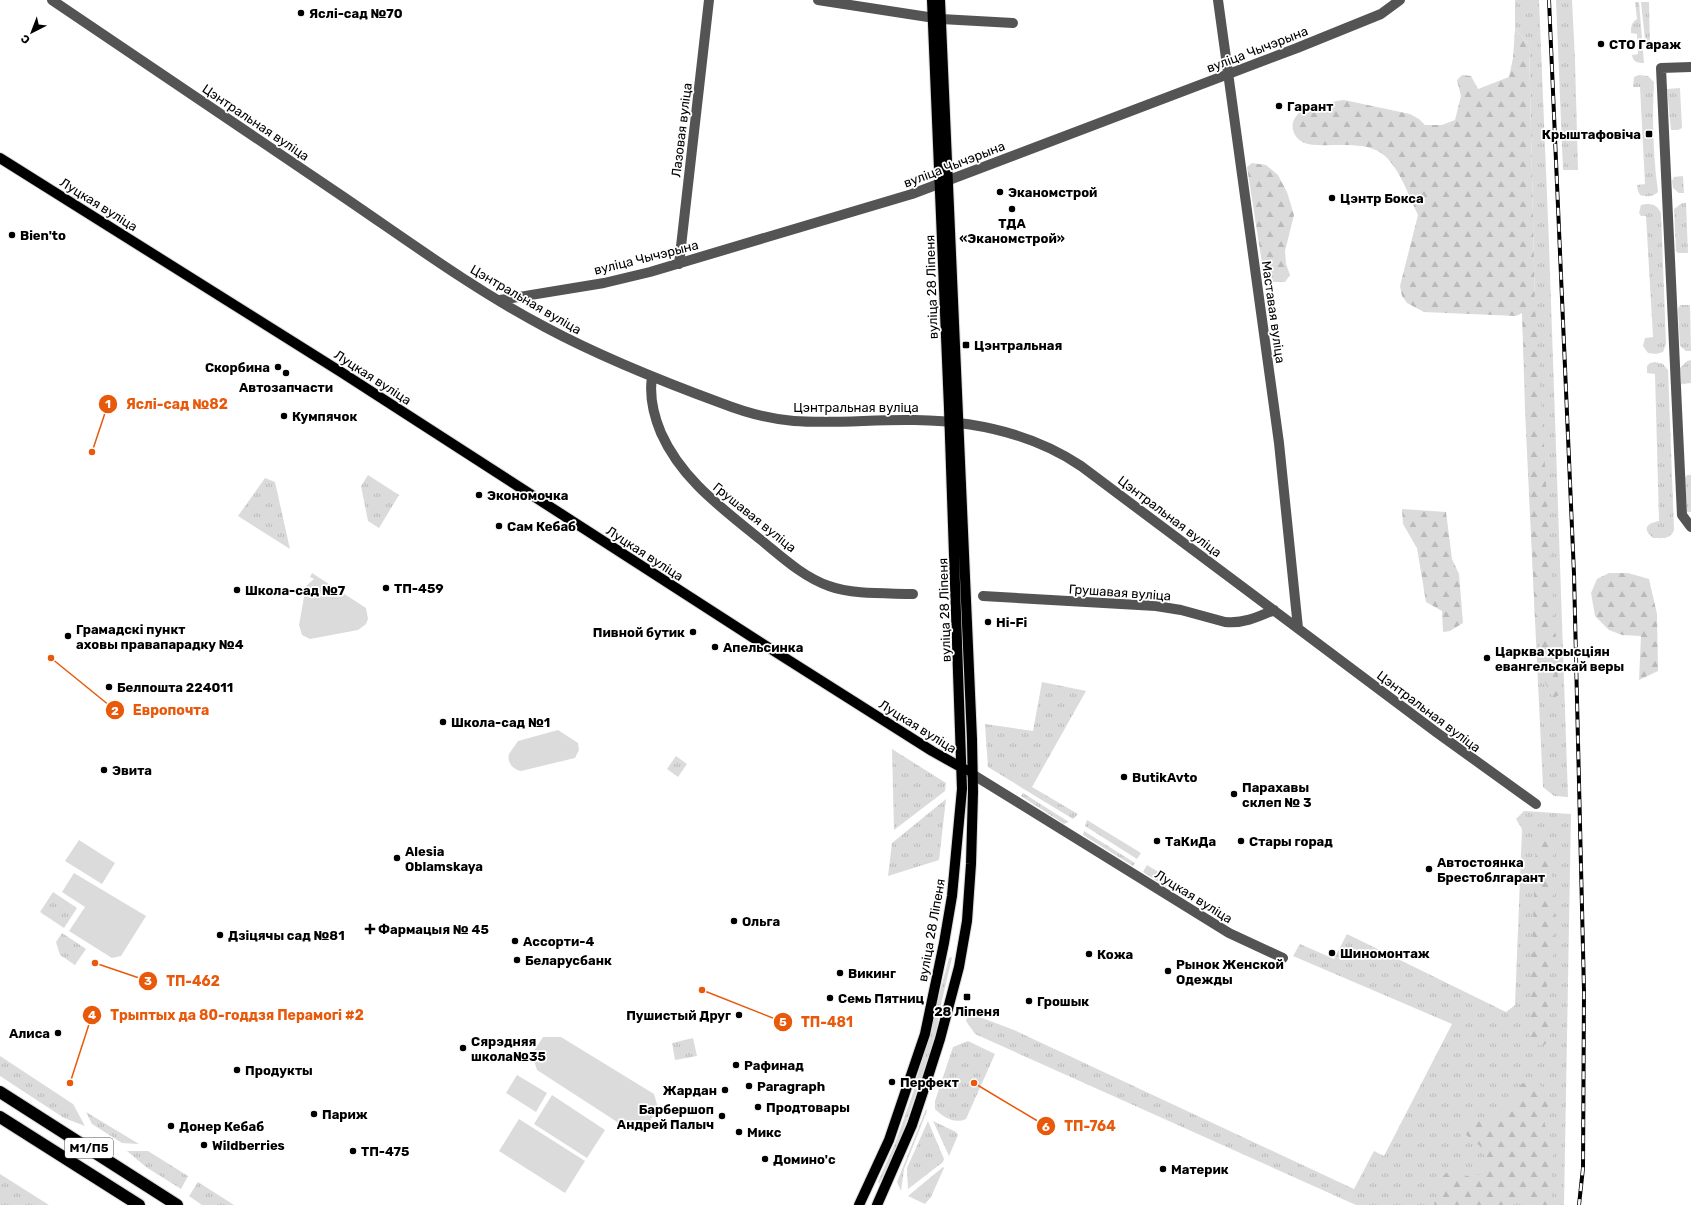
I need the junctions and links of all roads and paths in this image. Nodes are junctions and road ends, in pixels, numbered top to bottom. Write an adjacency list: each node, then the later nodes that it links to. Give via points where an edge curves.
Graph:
1 (52, 0): 15 (street, Цэнтральная вуліца, via 438,261)
2 (709, 0): 14 (street, Лазовая вуліца)
3 (818, 0): 8 (street)
4 (932, 0): 8 (main road, вуліца 28 Ліпеня)
5 (940, 0): 8 (main road, вуліца 28 Ліпеня)
6 (1218, 0): 11 (street, Маставая вуліца)
7 (1400, 0): 11 (street, вуліца Чычэрына, via 1381,14)
8 (937, 18): 9 (street); 13 (main road, вуліца 28 Ліпеня)
9 (1013, 23)
10 (1691, 67): 18 (street, via 1661,68 1682,515)
11 (1228, 74): 13 (street, вуліца Чычэрына); 22 (street, Маставая вуліца, via 1279,444)
12 (0, 158): 23 (main road, Луцкая вуліца, via 321,359 752,637)
13 (944, 182): 14 (street, вуліца Чычэрына, via 900,198); 17 (main road, вуліца 28 Ліпеня)
14 (679, 264): 15 (street, вуліца Чычэрына, via 604,283)
15 (500, 300): 16 (street, Цэнтральная вуліца, via 572,341)
16 (652, 377): 17 (street, Цэнтральная вуліца, via 740,410 769,418 814,422); 19 (street, Грушавая вуліца, via 652,407 668,448 694,483 732,517 818,582 849,591)
17 (954, 422): 21 (street, Цэнтральная вуліца, via 1017,435 1057,450); 23 (main road, вуліца 28 Ліпеня); 24 (main road, вуліца 28 Ліпеня)
18 (1691, 528)
19 (913, 594)
20 (983, 596): 21 (street, Грушавая вуліца, via 1156,606 1234,623 1251,620)
21 (1274, 610): 22 (street, Цэнтральная вуліца)
22 (1298, 628): 25 (street, Цэнтральная вуліца)
23 (961, 768): 24 (main road, Луцкая вуліца); 26 (main road, вуліца 28 Ліпеня, via 962,789 955,864)
24 (972, 774): 27 (main road, вуліца 28 Ліпеня, via 971,864 967,921); 28 (street, Луцкая вуліца, via 1229,933)
25 (1536, 804)
26 (944, 943): 27 (main road); 34 (main road, вуліца 28 Ліпеня, via 925,1034 907,1091 889,1140)
27 (962, 948): 35 (main road, вуліца 28 Ліпеня, via 952,994 926,1083 912,1125)
28 (1283, 958)
29 (0, 1092): 31 (highway, М1/П5)
30 (0, 1117): 32 (highway, М1/П5)
31 (162, 1201): 33 (highway, М1/П5)
32 (139, 1205)
33 (177, 1205)
34 (859, 1205)
35 (877, 1205)

